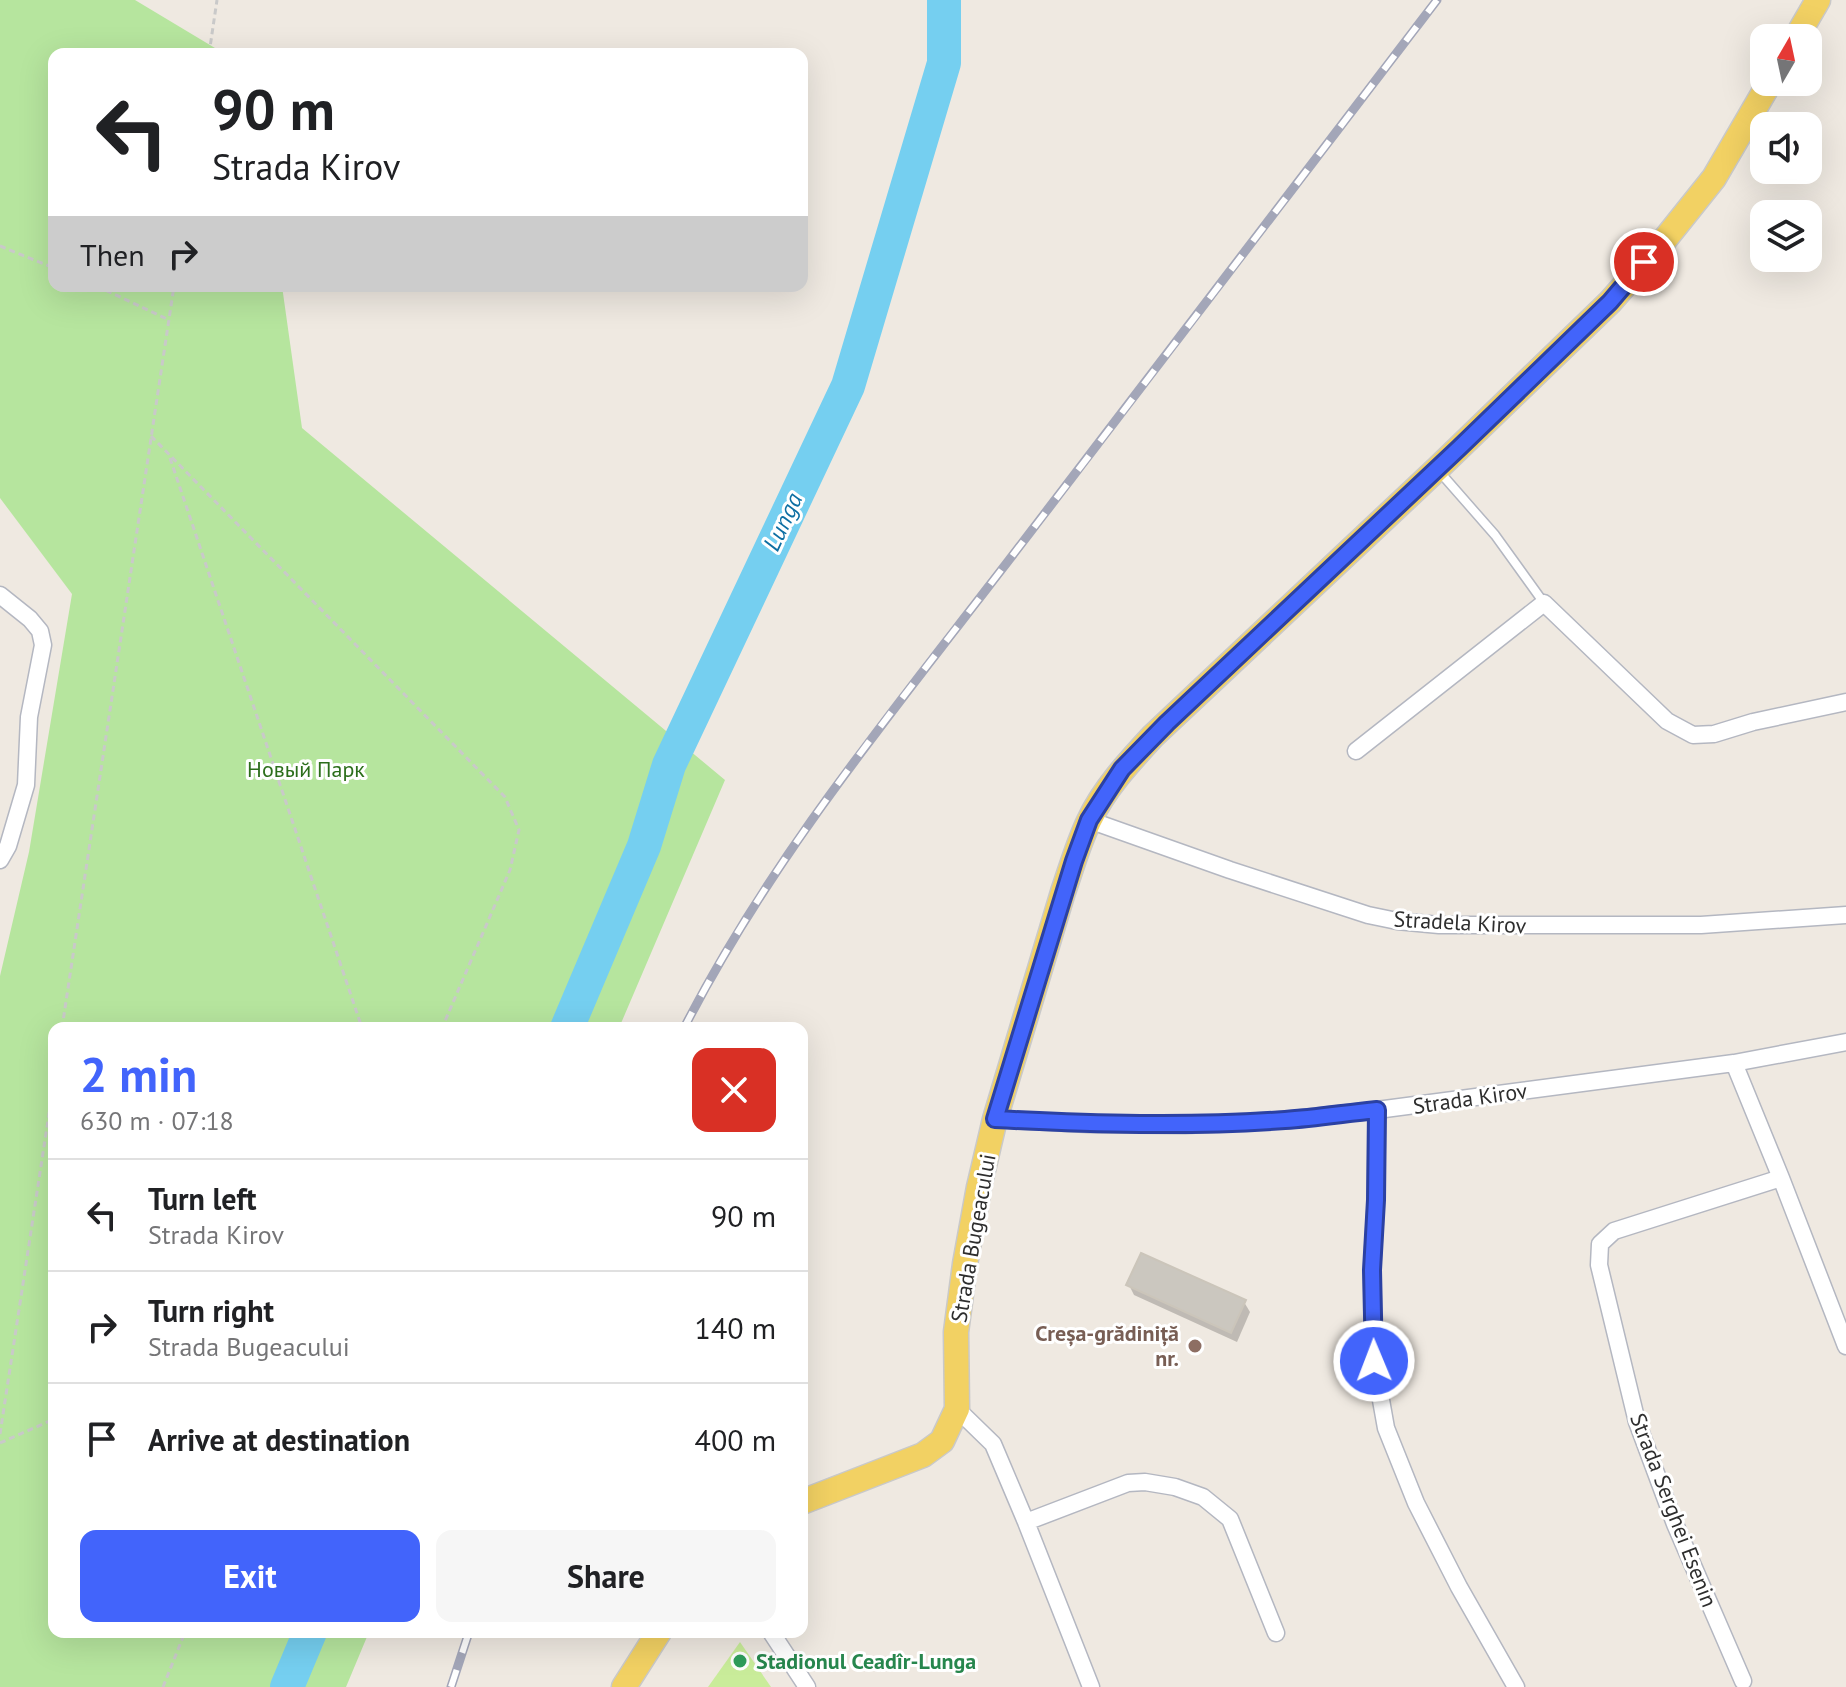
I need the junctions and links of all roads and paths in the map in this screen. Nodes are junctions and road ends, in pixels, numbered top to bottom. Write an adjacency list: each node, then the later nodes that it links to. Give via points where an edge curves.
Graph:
1 (217, 0): 4 (path)
2 (1818, 0): 3 (main road)
3 (1804, 24)
4 (210, 48)
5 (1762, 96): 13 (main road, Strada Bugeacului, via 1714,178 1662,243 1610,302)
6 (0, 246): 7 (path)
7 (48, 266)
8 (110, 292): 10 (path)
9 (173, 292): 10 (path)
10 (169, 320): 11 (path)
11 (151, 436): 12 (path); 21 (path)
12 (169, 454): 22 (path); 23 (path, via 505,797 519,830 510,870)
13 (1437, 469): 15 (lane, via 1495,535); 18 (main road, Strada Bugeacului, via 1153,736 1122,769)
14 (0, 595): 19 (street, via 30,619 43,645 29,717 26,785)
15 (1544, 603): 16 (street, via 1667,721 1693,735); 17 (street)
16 (1846, 702)
17 (1356, 751)
18 (1089, 820): 20 (street, Stradela Kirov, via 1397,921 1701,925); 27 (main road, Strada Bugeacului)
19 (0, 860)
20 (1846, 915)
21 (63, 1022)
22 (360, 1022)
23 (445, 1022)
24 (1846, 1042): 25 (street, Strada Kirov)
25 (1734, 1063): 26 (street, Strada Kirov); 29 (street)
26 (1377, 1110): 27 (street, Strada Kirov, via 1185,1125); 46 (street, via 1374,1361 1386,1428 1416,1503)
27 (995, 1119): 31 (main road, Strada Bugeacului, via 956,1332)
28 (48, 1122): 33 (path)
29 (1781, 1178): 30 (street); 41 (street, Strada Serghei Esenin, via 1614,1231 1600,1244 1599,1265 1637,1422)
30 (1846, 1346)
31 (957, 1409): 35 (main road, via 942,1441 923,1455); 36 (street, via 993,1444)
32 (48, 1422): 34 (path)
33 (0, 1434)
34 (0, 1443)
35 (808, 1500)
36 (1026, 1522): 37 (street, via 1128,1483 1160,1484 1203,1497 1230,1519); 45 (street)
37 (1276, 1633)
38 (183, 1638): 42 (path)
39 (655, 1638): 43 (main road)
40 (775, 1638): 44 (street)
41 (1743, 1681)
42 (163, 1687)
43 (624, 1687)
44 (807, 1687)
45 (1091, 1687)
46 (1516, 1687)

